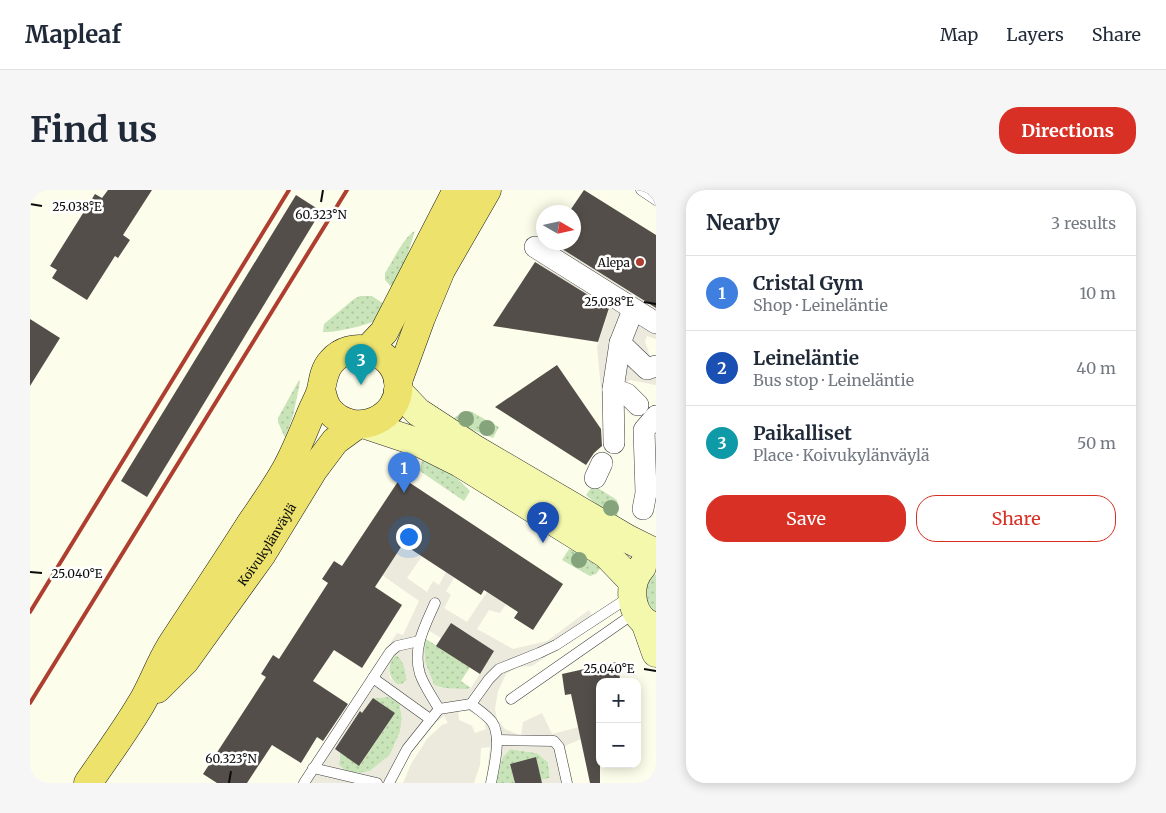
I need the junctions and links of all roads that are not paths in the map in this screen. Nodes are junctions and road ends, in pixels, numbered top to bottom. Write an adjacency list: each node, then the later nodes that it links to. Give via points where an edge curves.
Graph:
1 (457, 190): 9 (main road, via 384,332)
2 (486, 190): 11 (main road, Koivukylänväylä, via 442,270 421,318)
3 (641, 190): 4 (lane)
4 (656, 200)
5 (535, 247): 6 (street)
6 (633, 310): 7 (street); 8 (street)
7 (656, 323)
8 (620, 343): 10 (street, via 647,369); 12 (street)
9 (368, 349): 11 (main road, via 382,355 391,365); 13 (main road, Koivukylänväylä, via 352,349 330,362)
10 (656, 366)
11 (398, 386): 15 (main road, Koivukylänväylä, via 393,406 385,416); 18 (main road, via 418,412 473,448)
12 (613, 389): 14 (street, via 627,394); 16 (street)
13 (321, 390): 15 (main road, via 324,403 339,420); 26 (main road, Koivukylänväylä, via 286,469 168,650)
14 (647, 413): 17 (street)
15 (361, 425): 21 (main road, via 420,443 460,464 606,554); 26 (main road, Koivukylänväylä, via 335,441 262,554 185,661)
16 (614, 443)
17 (643, 509)
18 (656, 553)
19 (656, 558): 21 (main road, via 640,569)
20 (436, 603): 22 (lane)
21 (640, 608): 23 (main road); 25 (lane); 27 (lane, via 499,669)
22 (419, 641): 24 (lane, via 397,646); 28 (lane, via 417,659 420,675)
23 (656, 653)
24 (372, 678): 29 (lane); 31 (lane)
25 (511, 699)
26 (142, 704): 32 (main road, Koivukylänväylä)
27 (471, 704): 28 (lane); 30 (lane, via 492,722)
28 (439, 709): 29 (lane)
29 (430, 719): 35 (lane)
30 (497, 740): 36 (lane); 37 (lane, via 554,742 559,747)
31 (313, 768): 33 (lane); 34 (lane)
32 (88, 783)
33 (304, 783)
34 (377, 783)
35 (389, 783)
36 (491, 783)
37 (567, 783)

